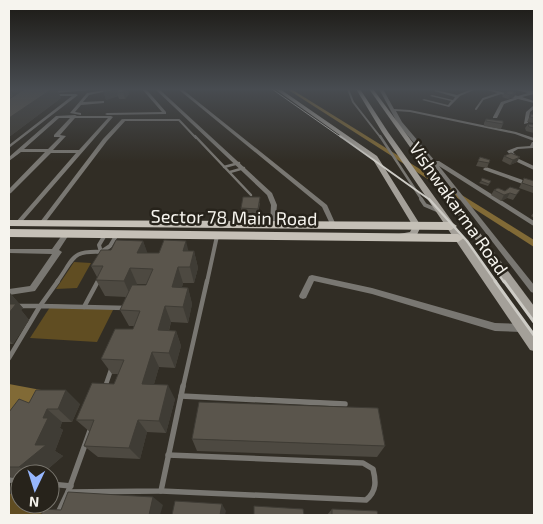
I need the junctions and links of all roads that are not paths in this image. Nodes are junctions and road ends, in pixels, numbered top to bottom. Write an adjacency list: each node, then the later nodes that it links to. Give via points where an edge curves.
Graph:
1 (53, 113): 21 (street)
2 (184, 113): 28 (street)
3 (211, 113): 43 (street, via 325,206)
4 (313, 113): 44 (main road, via 375,157)
5 (363, 113): 38 (lane)
6 (373, 113): 14 (main road, Vishwakarma Road)
7 (387, 113): 15 (main road, Vishwakarma Road)
8 (394, 113): 26 (street)
9 (422, 113): 20 (street, via 516,133)
10 (497, 113): 13 (street)
11 (528, 113): 17 (street)
12 (76, 116): 19 (street, via 56,136); 22 (street, via 58,116); 24 (street, via 111,117)
13 (495, 117)
14 (376, 118): 15 (main road, via 382,115); 38 (main road, Vishwakarma Road)
15 (391, 118): 25 (main road, Vishwakarma Road)
16 (124, 120): 29 (lane, via 179,120); 40 (street)
17 (526, 123)
18 (73, 135): 19 (street)
19 (64, 136): 23 (street)
20 (534, 142): 32 (street, via 531,147 510,151 519,161)
21 (9, 148)
22 (19, 150): 23 (street); 27 (street)
23 (51, 151): 24 (street); 36 (street)
24 (81, 152): 39 (street)
25 (418, 156): 26 (street); 65 (main road, Vishwakarma Road)
26 (431, 158): 42 (street); 58 (street)
27 (9, 159)
28 (238, 163): 29 (lane); 30 (street)
29 (224, 167): 33 (lane)
30 (244, 168): 33 (lane); 41 (street, via 270,194 274,205)
31 (486, 169): 34 (street)
32 (534, 169): 34 (street)
33 (230, 172): 37 (lane)
34 (523, 182): 35 (street)
35 (534, 186)
36 (9, 192)
37 (251, 194)
38 (430, 204): 45 (main road, Vishwakarma Road, via 441,212)
39 (13, 223): 40 (main road, Sector 78 Main Road)
40 (42, 223): 46 (main road, Sector 78 Main Road)
41 (273, 224): 43 (main road, Sector 78 Main Road); 46 (main road, Sector 78 Main Road)
42 (534, 224)
43 (333, 225): 44 (main road, Sector 78 Main Road)
44 (417, 226): 45 (main road, Sector 78 Main Road); 52 (main road, via 413,235)
45 (450, 226): 51 (main road, Vishwakarma Road)
46 (168, 229): 49 (main road, Sector 78 Main Road); 50 (main road, Sector 78 Main Road)
47 (9, 233): 48 (main road, Sector 78 Main Road)
48 (68, 233): 49 (main road, Sector 78 Main Road); 54 (street)
49 (112, 234): 55 (lane, via 110,246); 55 (lane, via 100,245)
50 (218, 235): 52 (main road, Sector 78 Main Road); 71 (lane)
51 (458, 238): 52 (main road, Sector 78 Main Road); 66 (main road, Vishwakarma Road)
52 (394, 239)
53 (9, 251): 54 (street)
54 (55, 251): 59 (street, via 57,255 37,285 32,289)
55 (101, 252): 56 (lane); 62 (lane, via 84,251 76,255)
56 (113, 252)
57 (100, 275): 63 (lane)
58 (534, 290)
59 (9, 292)
60 (303, 296): 66 (street, via 312,278 372,291 495,327)
61 (9, 306): 62 (lane)
62 (40, 306): 63 (lane); 68 (lane)
63 (84, 306): 64 (lane, via 128,308)
64 (131, 312)
65 (534, 314)
66 (522, 328): 67 (main road, Vishwakarma Road)
67 (534, 346)
68 (9, 358)
69 (115, 358): 70 (lane)
70 (103, 393)
71 (181, 396): 72 (lane); 74 (lane)
72 (345, 404)
73 (94, 420): 76 (lane)
74 (168, 454): 77 (lane); 77 (lane, via 364,463 373,469 376,487 366,500)
75 (60, 486): 76 (lane)
76 (70, 489): 77 (lane); 78 (lane)
77 (161, 491)
78 (57, 515)

